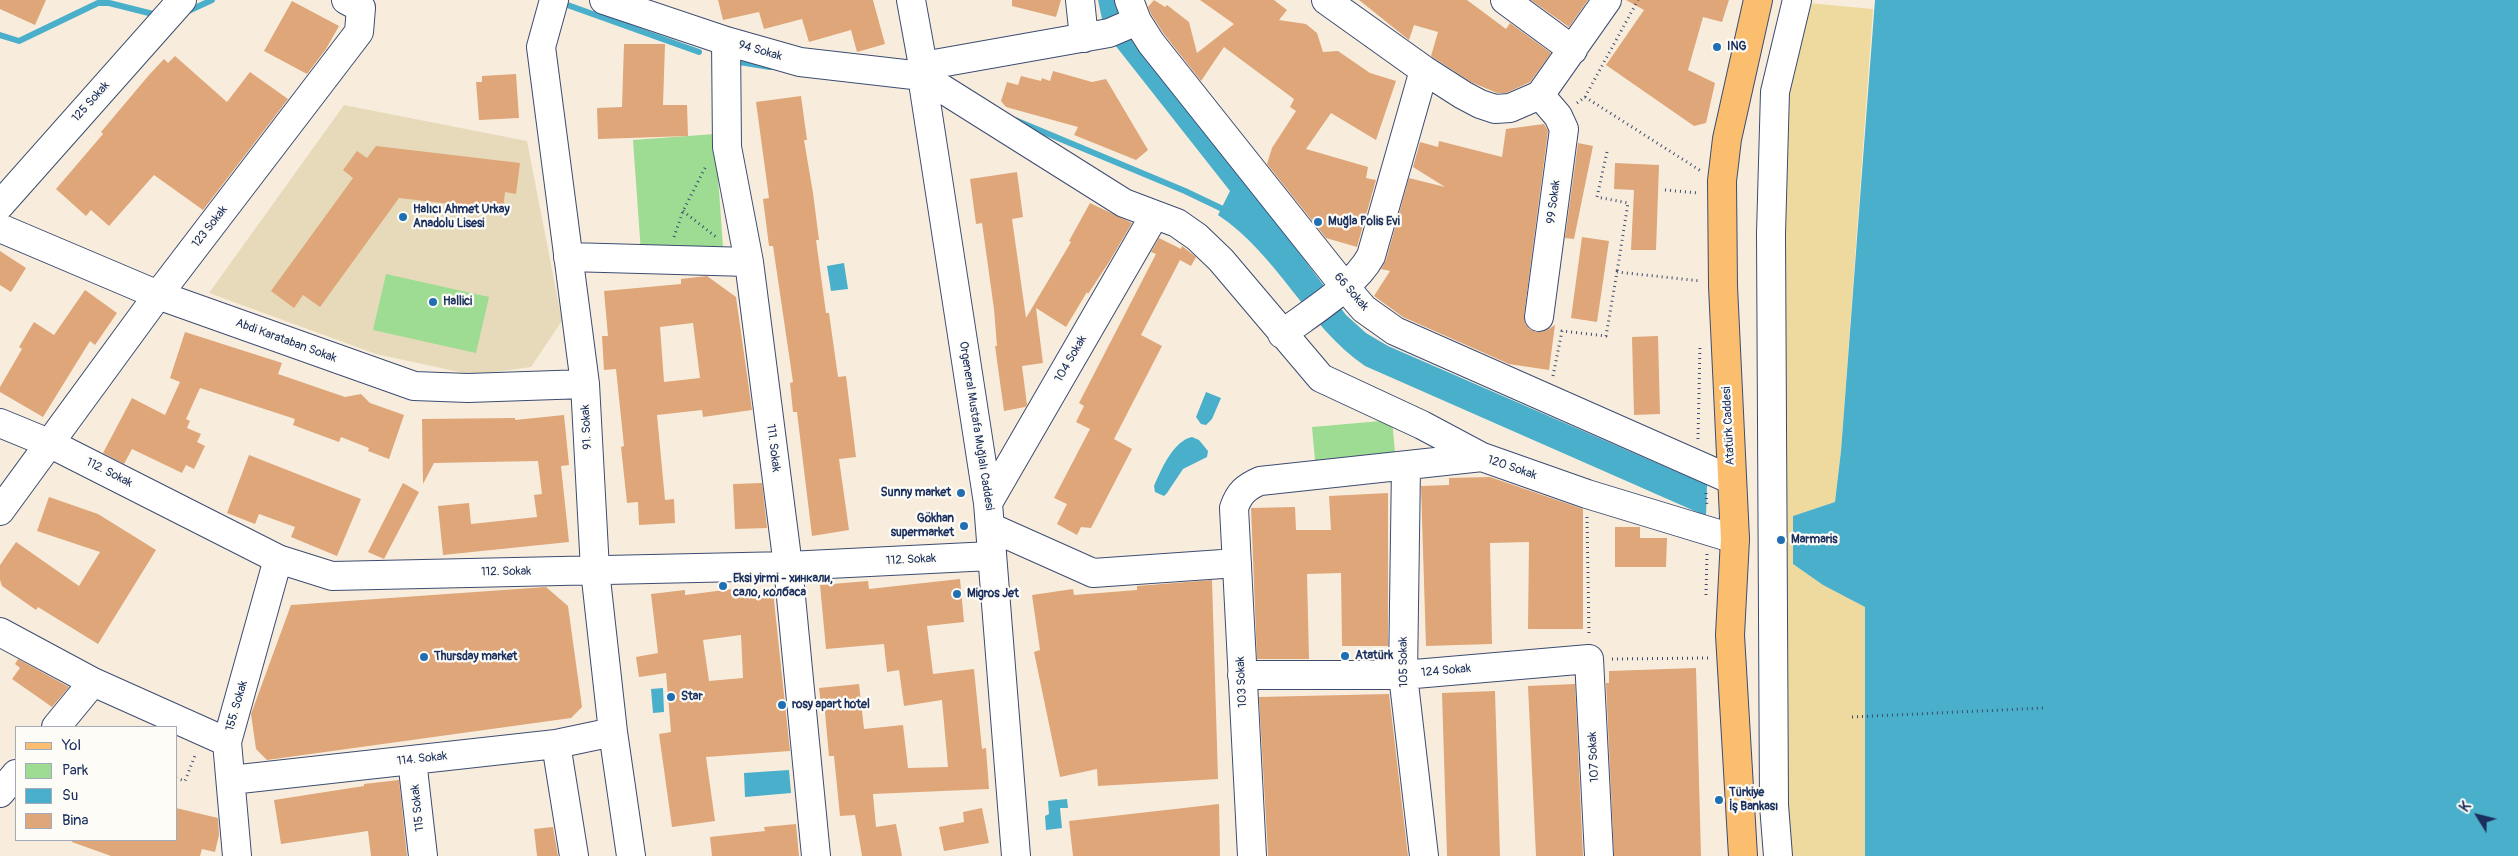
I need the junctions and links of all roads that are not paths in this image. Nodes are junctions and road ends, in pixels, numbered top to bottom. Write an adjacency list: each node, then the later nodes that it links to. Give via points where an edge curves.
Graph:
1 (604, 0): 14 (street, 94 Sokak)
2 (911, 0): 16 (street, Orgeneral Mustafa Muğlalı Caddesi)
3 (1080, 0): 12 (street)
4 (1326, 0): 15 (street)
5 (1505, 0): 13 (street)
6 (1607, 0): 13 (street)
7 (1758, 0): 32 (main road, Atatürk Caddesi, via 1713,187 1723,286)
8 (1797, 0): 65 (street, via 1775,92 1771,234 1774,805)
9 (180, 2): 18 (street, 125 Sokak)
10 (353, 4): 24 (street, 123 Sokak, via 360,32)
11 (552, 7): 21 (street, 91. Sokak, via 541,47)
12 (1117, 23): 16 (street); 23 (street, 66 Sokak, via 1151,43)
13 (1573, 50): 17 (street)
14 (726, 51): 16 (street, 94 Sokak, via 800,62); 22 (street, 111. Sokak, via 727,147)
15 (1424, 70): 17 (street, via 1463,95 1495,109 1510,108); 23 (street, via 1371,256 1364,269)
16 (923, 71): 19 (street, via 1124,203); 35 (street, Orgeneral Mustafa Muğlalı Caddesi)
17 (1540, 95): 25 (street, 99 Sokak, via 1558,116 1564,129)
18 (0, 205)
19 (1154, 216): 26 (street, via 1177,223 1222,260); 35 (street, 104 Sokak)
20 (0, 228): 24 (street, Abdi Karataban Sokak)
21 (568, 257): 22 (street); 27 (street, 91. Sokak)
22 (749, 262): 40 (street, 111. Sokak)
23 (1341, 290): 26 (street); 32 (street, 66 Sokak, via 1395,331 1549,399)
24 (158, 295): 27 (street, Abdi Karataban Sokak, via 414,386 468,388); 29 (street, 123 Sokak)
25 (1539, 317)
26 (1282, 334): 30 (street, via 1321,378)
27 (585, 384): 41 (street, 91. Sokak)
28 (0, 422): 29 (street, 112. Sokak)
29 (51, 444): 34 (street, 123 Sokak); 38 (street, 112. Sokak)
30 (1482, 457): 31 (street, 120 Sokak); 36 (street, 120 Sokak, via 1587,494 1707,523)
31 (1406, 466): 33 (street, 120 Sokak, via 1260,481 1238,495); 45 (street, 105 Sokak)
32 (1719, 483): 36 (main road, Atatürk Caddesi)
33 (1234, 508): 39 (street, 103 Sokak)
34 (0, 511)
35 (989, 515): 37 (street, Orgeneral Mustafa Muğlalı Caddesi); 39 (street, via 1093,573)
36 (1735, 540): 64 (main road, Atatürk Caddesi, via 1730,635 1719,658)
37 (991, 556): 40 (street, 112. Sokak); 60 (street, Orgeneral Mustafa Muğlalı Caddesi)
38 (278, 559): 41 (street, 112. Sokak, via 332,576); 49 (street, 155. Sokak)
39 (1236, 563): 44 (street, 103 Sokak)
40 (788, 566): 41 (street, 112. Sokak); 59 (street, 111. Sokak)
41 (595, 570): 48 (street, 91. Sokak)
42 (0, 632): 46 (street)
43 (1589, 659): 45 (street, 124 Sokak); 63 (street, 107 Sokak)
44 (1242, 675): 45 (street, 124 Sokak); 61 (street, 103 Sokak)
45 (1402, 675): 62 (street, 105 Sokak)
46 (93, 682): 47 (street); 49 (street)
47 (57, 726)
48 (613, 732): 50 (street, 114. Sokak); 58 (street, 91. Sokak)
49 (227, 742): 53 (street, 155. Sokak)
50 (556, 744): 51 (street, 114. Sokak); 57 (street)
51 (412, 760): 53 (street, 114. Sokak); 56 (street, 115 Sokak)
52 (15, 775): 54 (street)
53 (230, 780): 55 (street, 155. Sokak)
54 (0, 793)
55 (237, 856)
56 (423, 856)
57 (574, 856)
58 (631, 856)
59 (816, 856)
60 (1016, 856)
61 (1252, 856)
62 (1424, 856)
63 (1599, 856)
64 (1743, 856)
65 (1778, 856)

